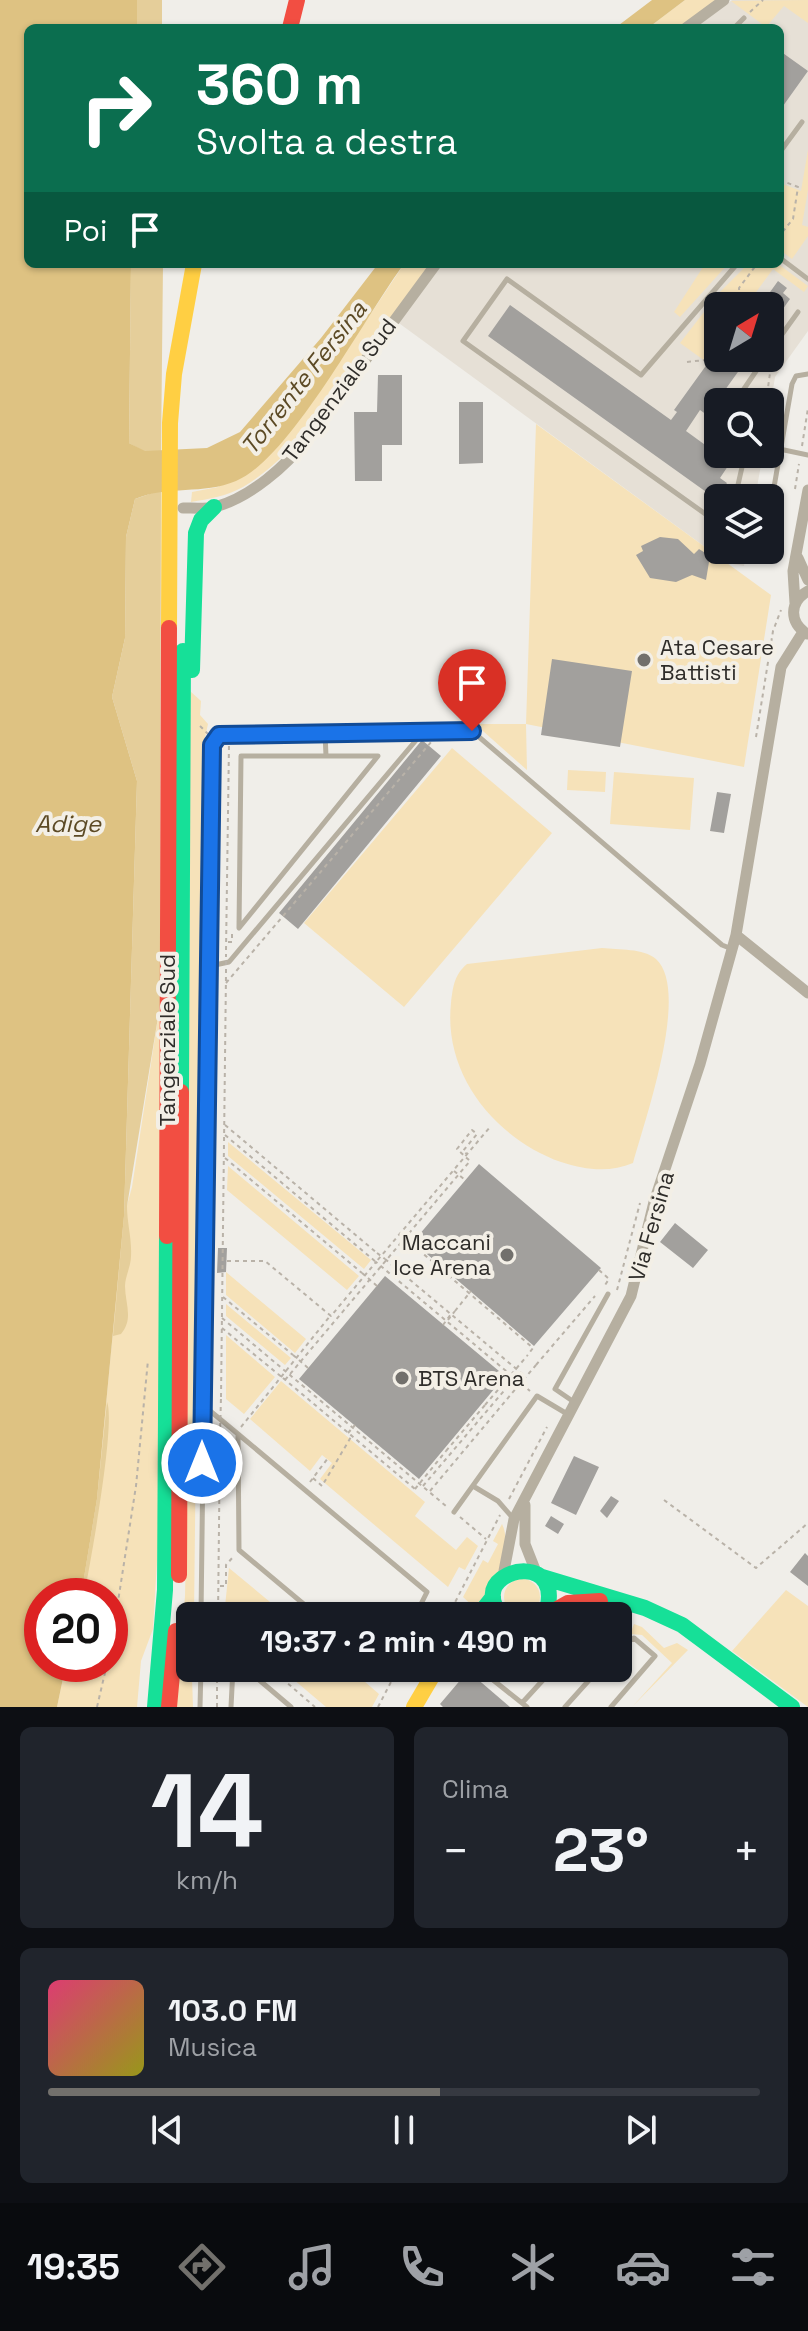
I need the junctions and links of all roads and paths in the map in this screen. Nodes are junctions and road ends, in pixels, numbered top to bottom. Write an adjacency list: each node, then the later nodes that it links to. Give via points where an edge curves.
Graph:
1 (297, 0): 6 (main road)
2 (306, 0): 7 (main road)
3 (724, 0): 8 (street)
4 (763, 0): 5 (path)
5 (744, 18): 9 (lane)
6 (291, 24)
7 (300, 24)
8 (691, 24)
9 (738, 24)
10 (802, 122): 11 (lane)
11 (784, 146)
12 (784, 182): 13 (path, via 798,187 793,219)
13 (784, 230)
14 (784, 261): 20 (lane)
15 (193, 268): 26 (main road)
16 (204, 268): 26 (main road)
17 (433, 268): 36 (street, Tangenziale Sud, via 298,451 267,479)
18 (734, 268): 37 (lane, via 641,375 507,279 463,341)
19 (754, 268): 21 (path)
20 (808, 279)
21 (739, 292)
22 (798, 312): 23 (lane)
23 (784, 332)
24 (704, 360): 25 (path)
25 (687, 362)
26 (180, 373): 35 (main road, Tangenziale Sud)
27 (808, 374): 29 (lane, via 796,376 792,384)
28 (808, 408): 31 (path)
29 (784, 431)
30 (784, 450): 31 (lane)
31 (801, 453): 32 (lane); 34 (path)
32 (808, 455)
33 (808, 490): 38 (street, Via Fersina)
34 (793, 500)
35 (179, 504): 36 (street, Tangenziale Sud); 43 (main road, Tangenziale Sud); 129 (main road, Tangenziale Sud)
36 (214, 507): 43 (main road, via 197,526 194,666)
37 (704, 513)
38 (797, 553): 39 (street); 41 (street, Via Fersina)
39 (808, 580)
40 (808, 591): 41 (street)
41 (789, 603): 42 (street, Via Fersina); 47 (path, via 773,631)
42 (805, 634): 51 (street, Via Fersina, via 781,667)
43 (182, 687): 146 (main road, Tangenziale Sud, via 179,1532)
44 (424, 731): 45 (lane); 53 (lane, via 472,731); 54 (lane, via 229,962)
45 (325, 733): 46 (lane); 49 (lane)
46 (229, 735): 52 (path); 54 (lane, via 219,735 212,745)
47 (755, 740)
48 (428, 746): 55 (path)
49 (326, 756): 49 (lane, via 378,756 239,928 241,756)
50 (232, 932): 52 (path, via 232,942)
51 (736, 935): 53 (street, Via Fersina); 56 (street)
52 (226, 942): 55 (path, bridge)
53 (733, 949): 91 (street, Via Fersina, via 654,1202 631,1296)
54 (210, 966): 92 (lane)
55 (226, 984): 57 (path)
56 (808, 993)
57 (224, 1124): 59 (path); 66 (path, bridge)
58 (490, 1127): 60 (path)
59 (224, 1134): 61 (path); 68 (path)
60 (467, 1154): 62 (path); 65 (path, via 463,1151 477,1134 472,1130 457,1149 470,1161)
61 (224, 1157): 70 (path, bridge); 74 (path)
62 (454, 1170): 63 (path); 68 (path)
63 (465, 1180)
64 (643, 1194): 75 (path)
65 (405, 1238): 66 (path); 85 (path, bridge, via 533,1348)
66 (386, 1259): 70 (path); 76 (path)
67 (227, 1261): 77 (path, via 265,1261)
68 (376, 1262): 77 (path); 79 (path)
69 (599, 1270): 87 (path, bridge, via 609,1279)
70 (369, 1279): 71 (path); 83 (path)
71 (377, 1286)
72 (471, 1291): 76 (path, bridge)
73 (608, 1294): 91 (lane, via 555,1389)
74 (222, 1296): 78 (path); 83 (path, bridge)
75 (614, 1301)
76 (453, 1313): 79 (path); 80 (path, bridge); 85 (path)
77 (331, 1316): 86 (path)
78 (222, 1318): 81 (path); 86 (path)
79 (447, 1321): 88 (path)
80 (443, 1325)
81 (222, 1327): 89 (path, bridge); 115 (path, bridge)
82 (149, 1350): 114 (path)
83 (300, 1361): 84 (path); 89 (path)
84 (308, 1368)
85 (516, 1369): 87 (path); 99 (path, bridge, via 415,1489)
86 (285, 1371): 95 (path); 101 (path)
87 (526, 1377): 103 (path, bridge)
88 (514, 1378): 90 (path); 101 (path)
89 (284, 1379): 97 (path)
90 (537, 1396): 93 (lane); 102 (lane)
91 (576, 1403): 94 (street, Via Fersina)
92 (202, 1404): 98 (lane); 118 (lane)
93 (557, 1408): 94 (lane); 106 (path)
94 (570, 1415): 105 (street, Via Fersina)
95 (247, 1417)
96 (355, 1425): 97 (path, bridge)
97 (348, 1433): 99 (path)
98 (238, 1434): 120 (lane, via 239,1550); 121 (lane, via 427,1592)
99 (352, 1436): 100 (path, via 322,1486 314,1476)
100 (328, 1458)
101 (423, 1486): 103 (path)
102 (473, 1486): 106 (lane); 107 (lane)
103 (430, 1492): 107 (path)
104 (664, 1500): 109 (path, via 756,1568)
105 (526, 1501): 108 (street, Via Fersina); 112 (street, Via Fersina, via 525,1544)
106 (504, 1507): 108 (lane); 110 (path)
107 (454, 1512): 110 (path)
108 (514, 1519): 113 (street, Via Fersina)
109 (808, 1523)
110 (487, 1539): 117 (path)
111 (226, 1565): 115 (path, via 226,1586)
112 (539, 1575): 113 (main road, via 519,1569); 126 (main road); 127 (main road)
113 (503, 1576): 116 (main road)
114 (122, 1578)
115 (218, 1587): 119 (path)
116 (493, 1597): 124 (main road); 125 (main road)
117 (457, 1598): 122 (path); 123 (path)
118 (201, 1602)
119 (218, 1602)
120 (301, 1602)
121 (422, 1602)
122 (455, 1602)
123 (462, 1602)
124 (486, 1602)
125 (495, 1602)
126 (550, 1602)
127 (610, 1602)
128 (632, 1610): 156 (main road, via 682,1625)
129 (163, 1622): 144 (main road); 145 (main road, Tangenziale Sud)
130 (632, 1639): 155 (lane, via 655,1656)
131 (103, 1682): 143 (path)
132 (201, 1682): 147 (lane)
133 (217, 1682): 148 (path)
134 (232, 1682): 149 (lane)
135 (262, 1682): 150 (lane)
136 (286, 1682): 151 (path)
137 (391, 1682): 152 (path)
138 (429, 1682): 153 (main road)
139 (496, 1682): 142 (lane)
140 (543, 1682): 142 (lane)
141 (587, 1682): 154 (lane)
142 (525, 1705)
143 (97, 1707)
144 (143, 1707)
145 (155, 1707)
146 (169, 1707)
147 (200, 1707)
148 (217, 1707)
149 (231, 1707)
150 (291, 1707)
151 (315, 1707)
152 (378, 1707)
153 (414, 1707)
154 (565, 1707)
155 (611, 1707)
156 (792, 1707)

